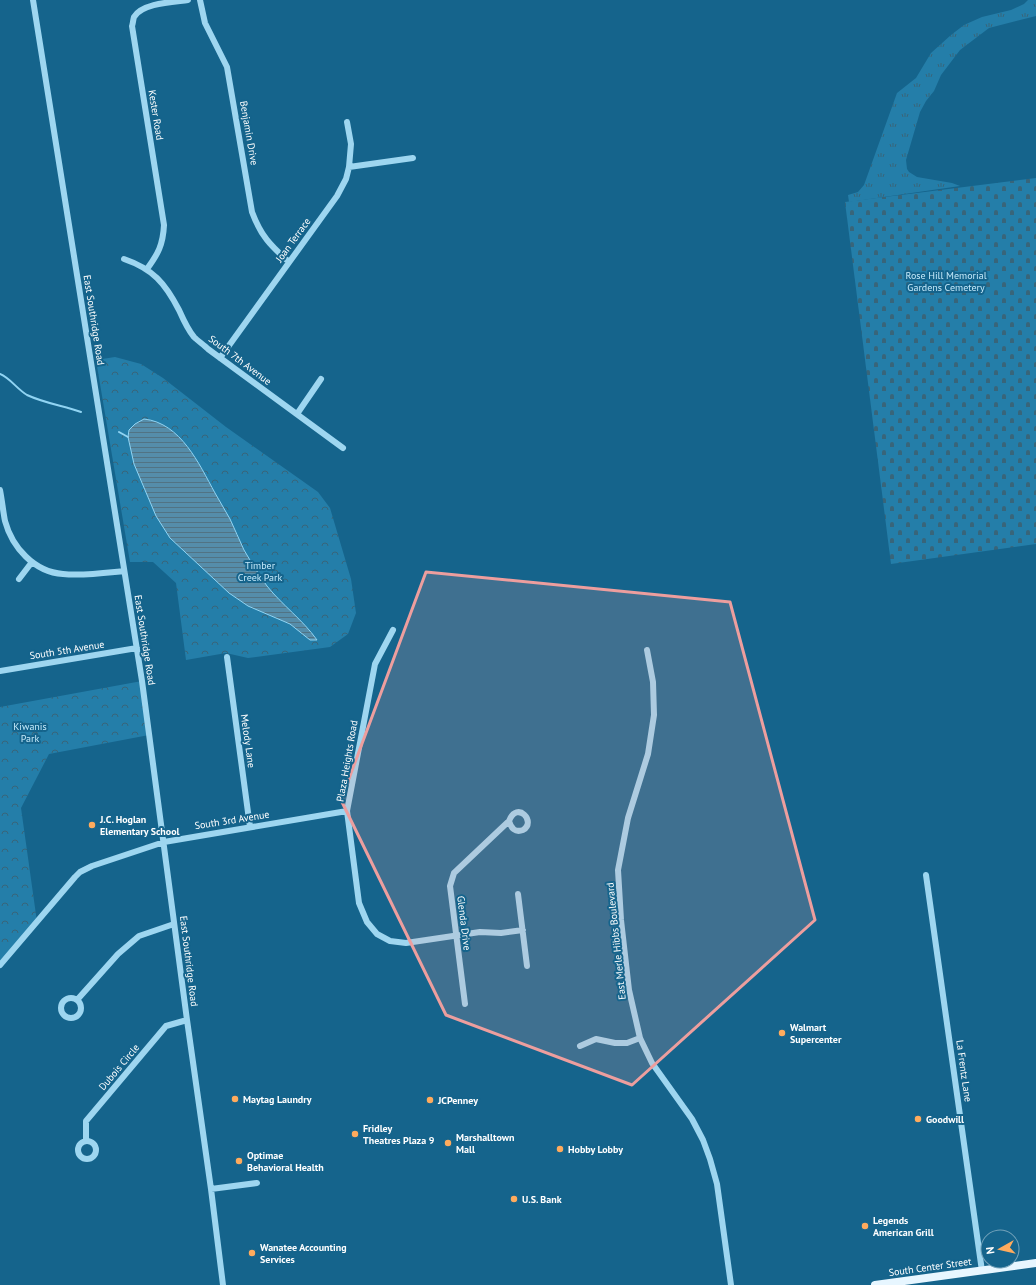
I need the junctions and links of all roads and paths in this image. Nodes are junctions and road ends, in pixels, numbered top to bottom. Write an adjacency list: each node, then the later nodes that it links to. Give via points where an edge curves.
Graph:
1 (33, 0): 16 (street, East Southridge Road)
2 (188, 0): 9 (street, Kester Road, via 148,6 134,17 132,26 164,225 163,240 158,254)
3 (200, 0): 8 (street, Benjamin Drive, via 205,24 227,67 252,212 269,244)
4 (347, 122): 6 (street, Joan Terrace, via 351,144)
5 (413, 158): 6 (street)
6 (350, 167): 8 (street, Joan Terrace, via 337,196)
7 (124, 259): 9 (street, South 7th Avenue)
8 (289, 262): 10 (street, Joan Terrace)
9 (147, 269): 10 (street, South 7th Avenue, via 171,296 194,336)
10 (220, 358): 12 (street, South 7th Avenue)
11 (321, 380): 12 (street)
12 (297, 414): 13 (street, South 7th Avenue)
13 (343, 448)
14 (0, 490): 15 (street, via 10,533 16,545)
15 (32, 562): 16 (street, via 61,574); 17 (street)
16 (124, 571): 19 (street, East Southridge Road)
17 (19, 580)
18 (393, 630): 23 (street, Plaza Heights Road, via 375,664)
19 (137, 648): 22 (street, South 5th Avenue); 26 (street, East Southridge Road)
20 (647, 650): 37 (street, East Merle Hibbs Boulevard, via 653,682 654,715 648,754 628,818 618,870 629,990)
21 (227, 657): 25 (street, Melody Lane)
22 (0, 671)
23 (347, 812): 25 (street, South 3rd Avenue); 31 (street, Plaza Heights Road, via 359,903 367,922 377,934 390,941 406,944)
24 (509, 821): 31 (street, Glenda Drive, via 454,873 450,886)
25 (250, 827): 26 (street, South 3rd Avenue)
26 (164, 842): 29 (street, East Southridge Road); 32 (street, South 3rd Avenue, via 80,872)
27 (926, 875): 43 (street, La Frentz Lane)
28 (518, 894): 30 (street)
29 (174, 924): 34 (street, via 139,936 118,954); 36 (street, East Southridge Road)
30 (523, 930): 31 (street, via 501,934 480,932); 33 (street)
31 (456, 936): 35 (street, Glenda Drive)
32 (0, 965)
33 (527, 966)
34 (77, 1000)
35 (465, 1004)
36 (187, 1020): 39 (street, Dubois Circle, via 166,1026 91,1115 86,1121); 41 (street, East Southridge Road)
37 (640, 1038): 38 (street, via 628,1043 596,1039); 45 (street, East Merle Hibbs Boulevard, via 652,1063 692,1119 710,1159)
38 (580, 1046)
39 (86, 1141)
40 (258, 1183): 41 (street)
41 (211, 1188): 44 (street, East Southridge Road)
42 (1036, 1263): 43 (main road, South Center Street)
43 (982, 1271): 46 (main road, South Center Street)
44 (223, 1285)
45 (731, 1285)
46 (875, 1285)

